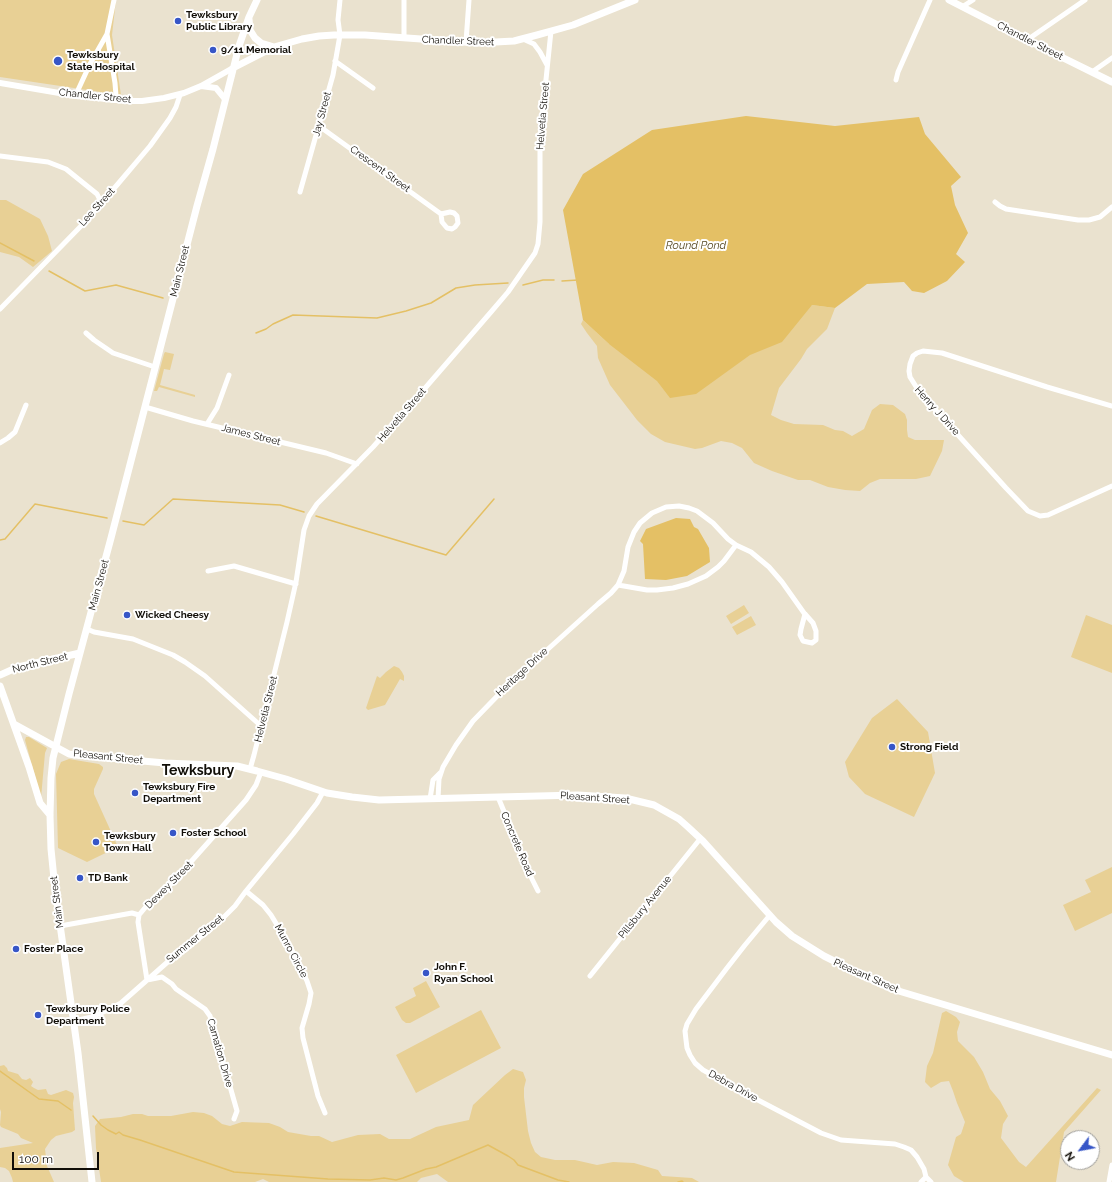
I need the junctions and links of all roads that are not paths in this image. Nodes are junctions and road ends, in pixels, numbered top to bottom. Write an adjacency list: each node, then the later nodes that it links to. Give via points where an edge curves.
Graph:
1 (114, 0): 14 (street)
2 (257, 0): 12 (main road, Main Street)
3 (340, 0): 15 (street, Jay Street)
4 (404, 0): 16 (street)
5 (469, 0): 19 (street)
6 (636, 0): 13 (main road, Chandler Street)
7 (930, 0): 26 (street)
8 (949, 0): 11 (main road, Chandler Street)
9 (973, 0): 11 (street)
10 (1085, 0): 18 (street)
11 (962, 7): 18 (main road, Chandler Street)
12 (249, 17): 20 (main road, via 250,30 255,38 261,43); 24 (main road, Main Street)
13 (551, 31): 17 (main road, Chandler Street); 23 (street, Helvetia Street)
14 (107, 34): 32 (street, via 90,64); 34 (street, via 115,83)
15 (340, 35): 16 (main road, Chandler Street); 20 (main road, Chandler Street, via 319,36); 22 (street, Jay Street)
16 (404, 38): 19 (main road, Chandler Street)
17 (523, 39): 19 (main road, Chandler Street); 23 (street, via 534,44)
18 (1027, 40): 25 (main road, Chandler Street)
19 (466, 42)
20 (274, 46): 24 (main road, Chandler Street)
21 (1112, 58): 25 (street)
22 (335, 61): 30 (street); 35 (street, Jay Street)
23 (548, 66): 51 (street, Helvetia Street, via 540,148 540,225 535,253 508,292)
24 (233, 68): 29 (street, Chandler Street); 33 (main road, Main Street)
25 (1092, 72): 27 (main road, Chandler Street)
26 (896, 80)
27 (1112, 82)
28 (0, 83): 32 (street, Chandler Street)
29 (202, 86): 31 (street, Chandler Street); 33 (street, via 216,88)
30 (373, 88)
31 (180, 95): 34 (street, Chandler Street, via 154,100); 39 (street, Lee Street, via 170,118 150,146)
32 (77, 96): 34 (street, Chandler Street)
33 (226, 99): 44 (main road, Main Street)
34 (115, 100)
35 (319, 126): 37 (street, Jay Street); 41 (street, Crescent Street)
36 (0, 156): 39 (street, via 48,162 66,169 97,194)
37 (300, 192)
38 (995, 202): 40 (street, via 1006,209 1078,220 1100,217)
39 (99, 205): 42 (street, Lee Street)
40 (1112, 207)
41 (441, 214)
42 (0, 309)
43 (86, 333): 44 (street, via 113,353)
44 (155, 367): 48 (main road, Main Street)
45 (229, 375): 49 (street, via 217,408)
46 (26, 405): 50 (street, via 15,432)
47 (1112, 406): 52 (street, Henry J Drive, via 942,353 924,351 913,356 910,364 910,378 920,393 1028,511 1040,516 1048,515)
48 (145, 407): 49 (street, James Street); 58 (main road, Main Street)
49 (207, 424): 51 (street, James Street, via 326,453)
50 (0, 443)
51 (357, 464): 55 (street, Helvetia Street, via 317,504 309,516 304,530)
52 (1112, 486)
53 (736, 545): 56 (street, via 718,567 688,584 657,590); 56 (street, Heritage Drive, via 714,523 697,511 679,506 666,507 652,513 634,532); 57 (street, Heritage Drive, via 751,552 769,567)
54 (208, 571): 55 (street, via 234,566)
55 (296, 584): 64 (street, Helvetia Street)
56 (618, 585): 68 (street, Heritage Drive, via 486,707 456,745)
57 (804, 613)
58 (87, 629): 60 (main road, Main Street); 64 (street, via 133,639 173,655 205,676)
59 (814, 642): 59 (street, via 803,641 800,635 805,614 815,627)
60 (80, 653): 61 (main road, North Street, via 18,667); 65 (main road, Main Street)
61 (0, 674)
62 (0, 686): 63 (main road)
63 (14, 724): 65 (main road, Pleasant Street); 73 (main road, via 40,804)
64 (261, 726): 66 (street, Helvetia Street)
65 (56, 748): 66 (main road, Pleasant Street, via 69,754 99,758 229,765); 73 (main road, Main Street, via 51,778)
66 (250, 769): 67 (main road, Pleasant Street)
67 (260, 772): 69 (main road, Pleasant Street); 77 (street, Dewey Street, via 246,800 172,883)
68 (441, 772): 71 (street, Heritage Drive, via 433,780); 72 (street, Heritage Drive)
69 (323, 792): 71 (main road, Pleasant Street, via 379,800); 75 (street, Summer Street, via 310,813)
70 (498, 797): 72 (main road, Pleasant Street); 74 (main road, Pleasant Street, via 584,795 636,801 654,805 667,812); 76 (street, Concrete Road)
71 (430, 799): 72 (main road, Pleasant Street)
72 (438, 799)
73 (50, 815): 79 (main road, Main Street, via 54,889)
74 (700, 838): 78 (main road, Pleasant Street); 80 (street, Pillsbury Avenue)
75 (246, 891): 81 (street, Summer Street, via 221,920); 84 (street, Munro Circle, via 271,915 307,981 311,993 302,1028 303,1038 316,1090)
76 (538, 891)
77 (139, 915): 79 (street, Dewey Street, via 132,913); 81 (street)
78 (770, 915): 83 (main road, Pleasant Street, via 799,941 882,985); 87 (street, Debra Drive, via 744,945 690,1019 685,1031 690,1055 703,1070 821,1133 841,1140 895,1144 911,1150)
79 (60, 926): 82 (main road, Main Street)
80 (590, 976)
81 (147, 980): 82 (street, Summer Street, via 114,1007 89,1018); 85 (street, Carnation Drive, via 162,977 208,1011 237,1111)
82 (74, 1019): 88 (main road, Main Street)
83 (1112, 1055)
84 (325, 1113)
85 (234, 1119)
86 (1112, 1165): 91 (street)
87 (926, 1177): 89 (street); 90 (street, Debra Drive)
88 (92, 1182)
89 (921, 1182)
90 (931, 1182)
91 (1109, 1182)

